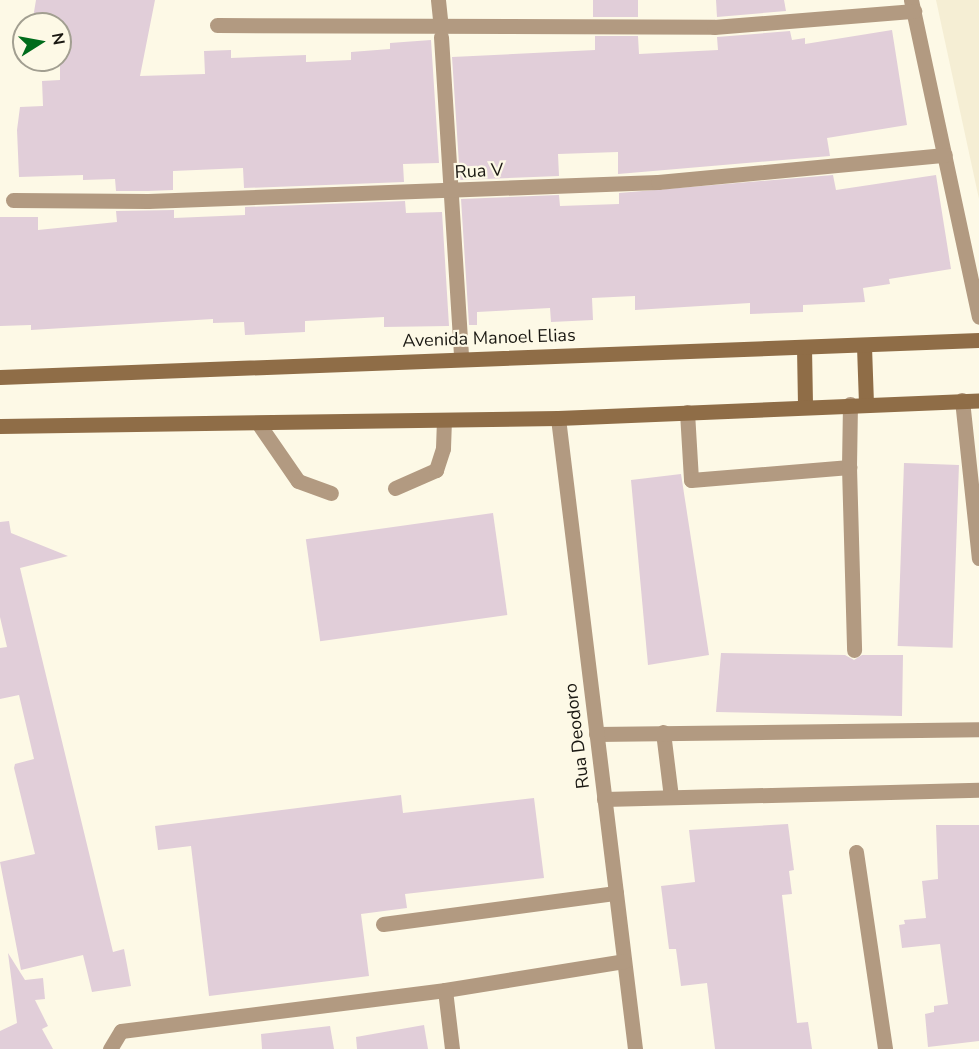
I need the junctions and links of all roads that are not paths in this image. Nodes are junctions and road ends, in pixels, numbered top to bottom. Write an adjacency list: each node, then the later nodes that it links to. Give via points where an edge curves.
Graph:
1 (438, 0): 4 (street)
2 (912, 5): 4 (street, via 714,27); 5 (street)
3 (218, 24): 4 (street)
4 (441, 32): 6 (street)
5 (945, 155): 6 (street, Rua V, via 658,182); 8 (street)
6 (449, 192): 7 (street, Rua V); 12 (street)
7 (13, 200)
8 (979, 317)
9 (979, 340): 10 (main road, Avenida Manoel Elias)
10 (864, 346): 11 (main road, Avenida Manoel Elias); 17 (main road)
11 (804, 347): 12 (main road, Avenida Manoel Elias); 18 (main road)
12 (461, 358): 13 (main road, Avenida Manoel Elias)
13 (0, 377)
14 (962, 400): 15 (main road); 17 (main road); 27 (street)
15 (979, 400)
16 (850, 404): 17 (main road); 18 (main road); 24 (street)
17 (866, 404)
18 (805, 406): 19 (main road)
19 (687, 412): 20 (main road); 24 (street, via 692,480)
20 (558, 418): 21 (main road); 31 (street, Rua Deodoro)
21 (444, 420): 22 (main road); 25 (street, via 436,470)
22 (258, 423): 23 (main road); 26 (street, via 298,481)
23 (0, 426)
24 (849, 467): 28 (street)
25 (395, 488)
26 (331, 493)
27 (979, 558)
28 (854, 650)
29 (979, 729): 30 (street)
30 (663, 732): 31 (street); 33 (street)
31 (596, 734): 34 (street, Rua Deodoro)
32 (979, 790): 33 (street)
33 (671, 797): 34 (street)
34 (604, 799): 36 (street, Rua Deodoro)
35 (856, 852): 44 (street)
36 (616, 893): 37 (street); 38 (street, Rua Deodoro)
37 (383, 924)
38 (624, 961): 39 (street); 40 (street, Rua Deodoro)
39 (445, 990): 41 (street, via 121,1031); 42 (street)
40 (634, 1044): 43 (street)
41 (110, 1049)
42 (452, 1049)
43 (620, 1049)
44 (885, 1049)

